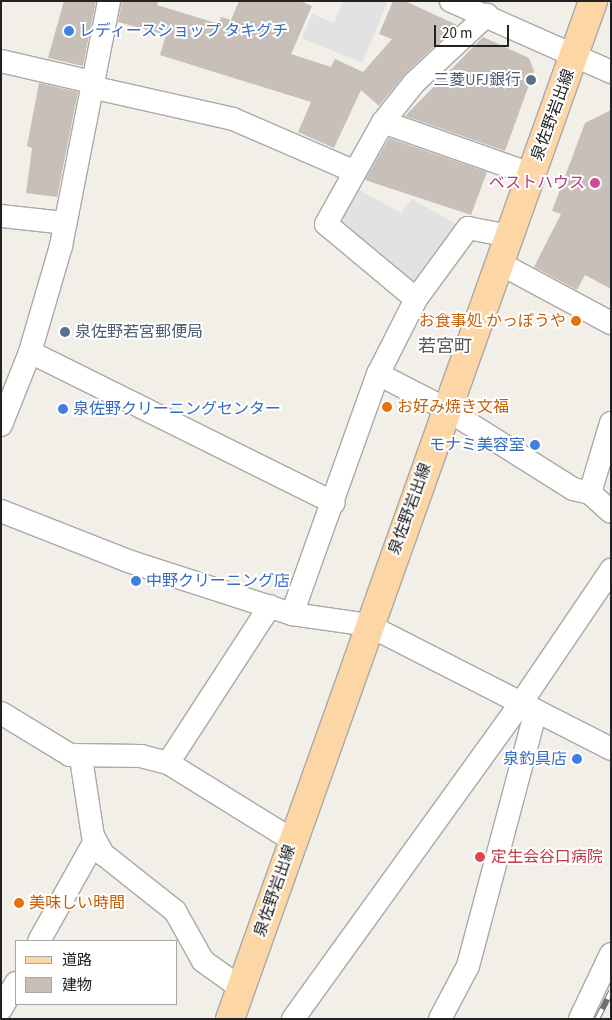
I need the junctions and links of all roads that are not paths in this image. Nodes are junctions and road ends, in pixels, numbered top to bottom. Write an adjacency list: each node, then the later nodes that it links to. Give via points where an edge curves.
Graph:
1 (109, 1): 8 (street)
2 (451, 1): 4 (street)
3 (593, 1): 5 (main road, 泉佐野岩出線)
4 (487, 15): 5 (street); 9 (street, via 414,83)
5 (575, 55): 7 (street); 11 (main road, 泉佐野岩出線)
6 (1, 61): 8 (street)
7 (611, 72)
8 (91, 84): 10 (street, via 233,118); 13 (street)
9 (383, 122): 10 (street); 11 (street)
10 (353, 171): 16 (street, via 326,224)
11 (531, 174): 14 (main road, 泉佐野岩出線)
12 (1, 216): 13 (street)
13 (65, 224): 18 (street)
14 (509, 236): 15 (main road, 泉佐野岩出線); 16 (street, via 468,228)
15 (499, 263): 17 (street); 20 (main road, 泉佐野岩出線)
16 (416, 299): 19 (street)
17 (611, 323)
18 (30, 352): 22 (street); 24 (street)
19 (378, 374): 20 (street); 24 (street)
20 (446, 409): 23 (street, via 572,489); 30 (main road, 泉佐野岩出線)
21 (611, 423): 23 (street)
22 (1, 426)
23 (590, 493): 26 (street)
24 (334, 503): 29 (street)
25 (1, 511): 28 (street, via 128,561)
26 (611, 512)
27 (611, 570): 31 (street)
28 (270, 606): 29 (street); 35 (street)
29 (292, 614): 30 (street)
30 (368, 625): 31 (street); 36 (main road, 泉佐野岩出線)
31 (529, 707): 33 (street); 44 (street); 45 (street, via 468,966)
32 (1, 713): 34 (street)
33 (611, 749)
34 (81, 758): 35 (street, via 141,756); 37 (street, via 83,788)
35 (168, 763): 36 (street)
36 (292, 840): 41 (main road, 泉佐野岩出線)
37 (96, 841): 38 (street); 41 (street, via 117,869 175,911 203,961)
38 (40, 940)
39 (611, 954): 46 (street)
40 (15, 985): 42 (street)
41 (241, 988): 43 (main road, 泉佐野岩出線)
42 (1, 1010)
43 (230, 1019)
44 (293, 1019)
45 (440, 1019)
46 (580, 1019)

